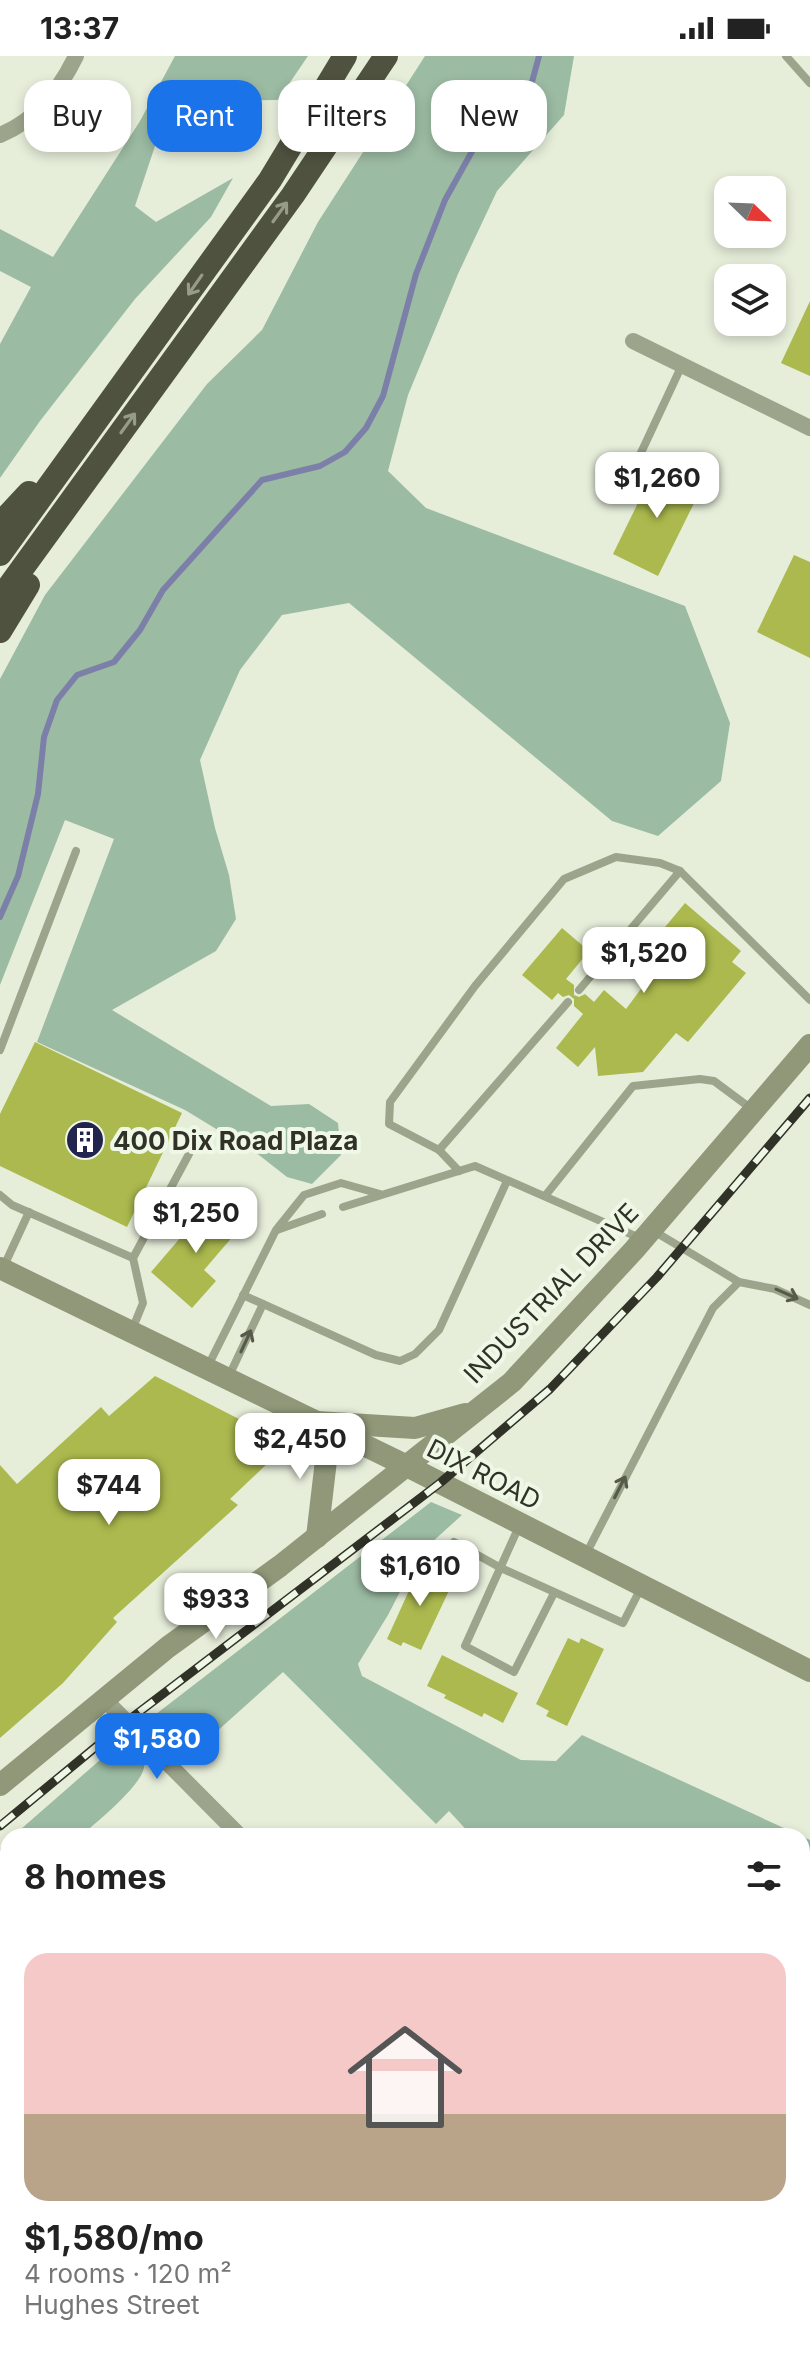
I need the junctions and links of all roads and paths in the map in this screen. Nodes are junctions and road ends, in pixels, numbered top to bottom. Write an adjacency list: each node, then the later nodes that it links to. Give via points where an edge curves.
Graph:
1 (76, 56): 6 (street, via 39,111)
2 (345, 56): 9 (highway, one-way to 9, via 270,180)
3 (386, 56): 11 (highway, one-way to 3, via 293,195)
4 (786, 56): 5 (lane)
5 (810, 83)
6 (0, 135)
7 (633, 341): 8 (street)
8 (682, 365): 10 (street); 12 (lane)
9 (114, 400): 13 (highway); 14 (highway)
10 (810, 428)
11 (108, 450): 15 (highway); 16 (highway)
12 (632, 472)
13 (0, 524)
14 (0, 554)
15 (0, 599)
16 (0, 631)
17 (76, 851): 23 (lane)
18 (680, 871): 19 (lane); 20 (lane); 25 (lane, via 616,857 564,879 475,986 390,1102 389,1124)
19 (579, 990)
20 (810, 1000)
21 (568, 1002): 25 (lane)
22 (810, 1045): 24 (main road, INDUSTRIAL DRIVE)
23 (0, 1050)
24 (754, 1110): 31 (lane, via 714,1081 633,1086); 36 (main road, INDUSTRIAL DRIVE)
25 (439, 1150): 27 (lane)
26 (189, 1154): 37 (lane)
27 (459, 1171): 28 (lane, via 475,1166); 29 (lane)
28 (507, 1181): 31 (lane); 41 (lane, via 439,1330 415,1354 400,1361 376,1355)
29 (381, 1194): 32 (lane); 35 (lane, via 341,1183 304,1195)
30 (0, 1195): 33 (lane)
31 (545, 1196): 36 (lane)
32 (343, 1207)
33 (29, 1212): 37 (lane); 38 (lane)
34 (322, 1214): 35 (lane)
35 (276, 1230): 40 (lane)
36 (647, 1234): 39 (lane); 46 (main road, INDUSTRIAL DRIVE, via 512,1382)
37 (133, 1258): 43 (lane, via 143,1303)
38 (1, 1269): 43 (main road, DIX ROAD)
39 (739, 1282): 42 (lane, one-way to 42, via 775,1289); 52 (lane, one-way to 39, via 713,1308)
40 (243, 1295): 41 (lane); 44 (lane)
41 (263, 1304): 45 (lane, one-way to 41)
42 (810, 1305)
43 (132, 1331): 44 (main road, DIX ROAD)
44 (207, 1368): 45 (main road, DIX ROAD)
45 (228, 1379): 47 (main road, DIX ROAD)
46 (475, 1412): 47 (main road, via 415,1428); 48 (main road, INDUSTRIAL DRIVE)
47 (316, 1422): 48 (main road, DIX ROAD); 50 (main road, via 327,1452)
48 (407, 1466): 49 (main road, DIX ROAD); 50 (main road, INDUSTRIAL DRIVE)
49 (520, 1524): 52 (main road, DIX ROAD); 53 (lane)
50 (317, 1537): 57 (main road, INDUSTRIAL DRIVE)
51 (454, 1542): 53 (lane)
52 (584, 1556): 54 (main road, DIX ROAD)
53 (501, 1568): 55 (lane); 55 (lane, via 465,1646 514,1672)
54 (642, 1586): 55 (lane, via 623,1623); 56 (main road, DIX ROAD)
55 (554, 1593)
56 (810, 1671)
57 (103, 1698): 58 (main road, INDUSTRIAL DRIVE); 59 (street)
58 (0, 1785)
59 (232, 1828)

